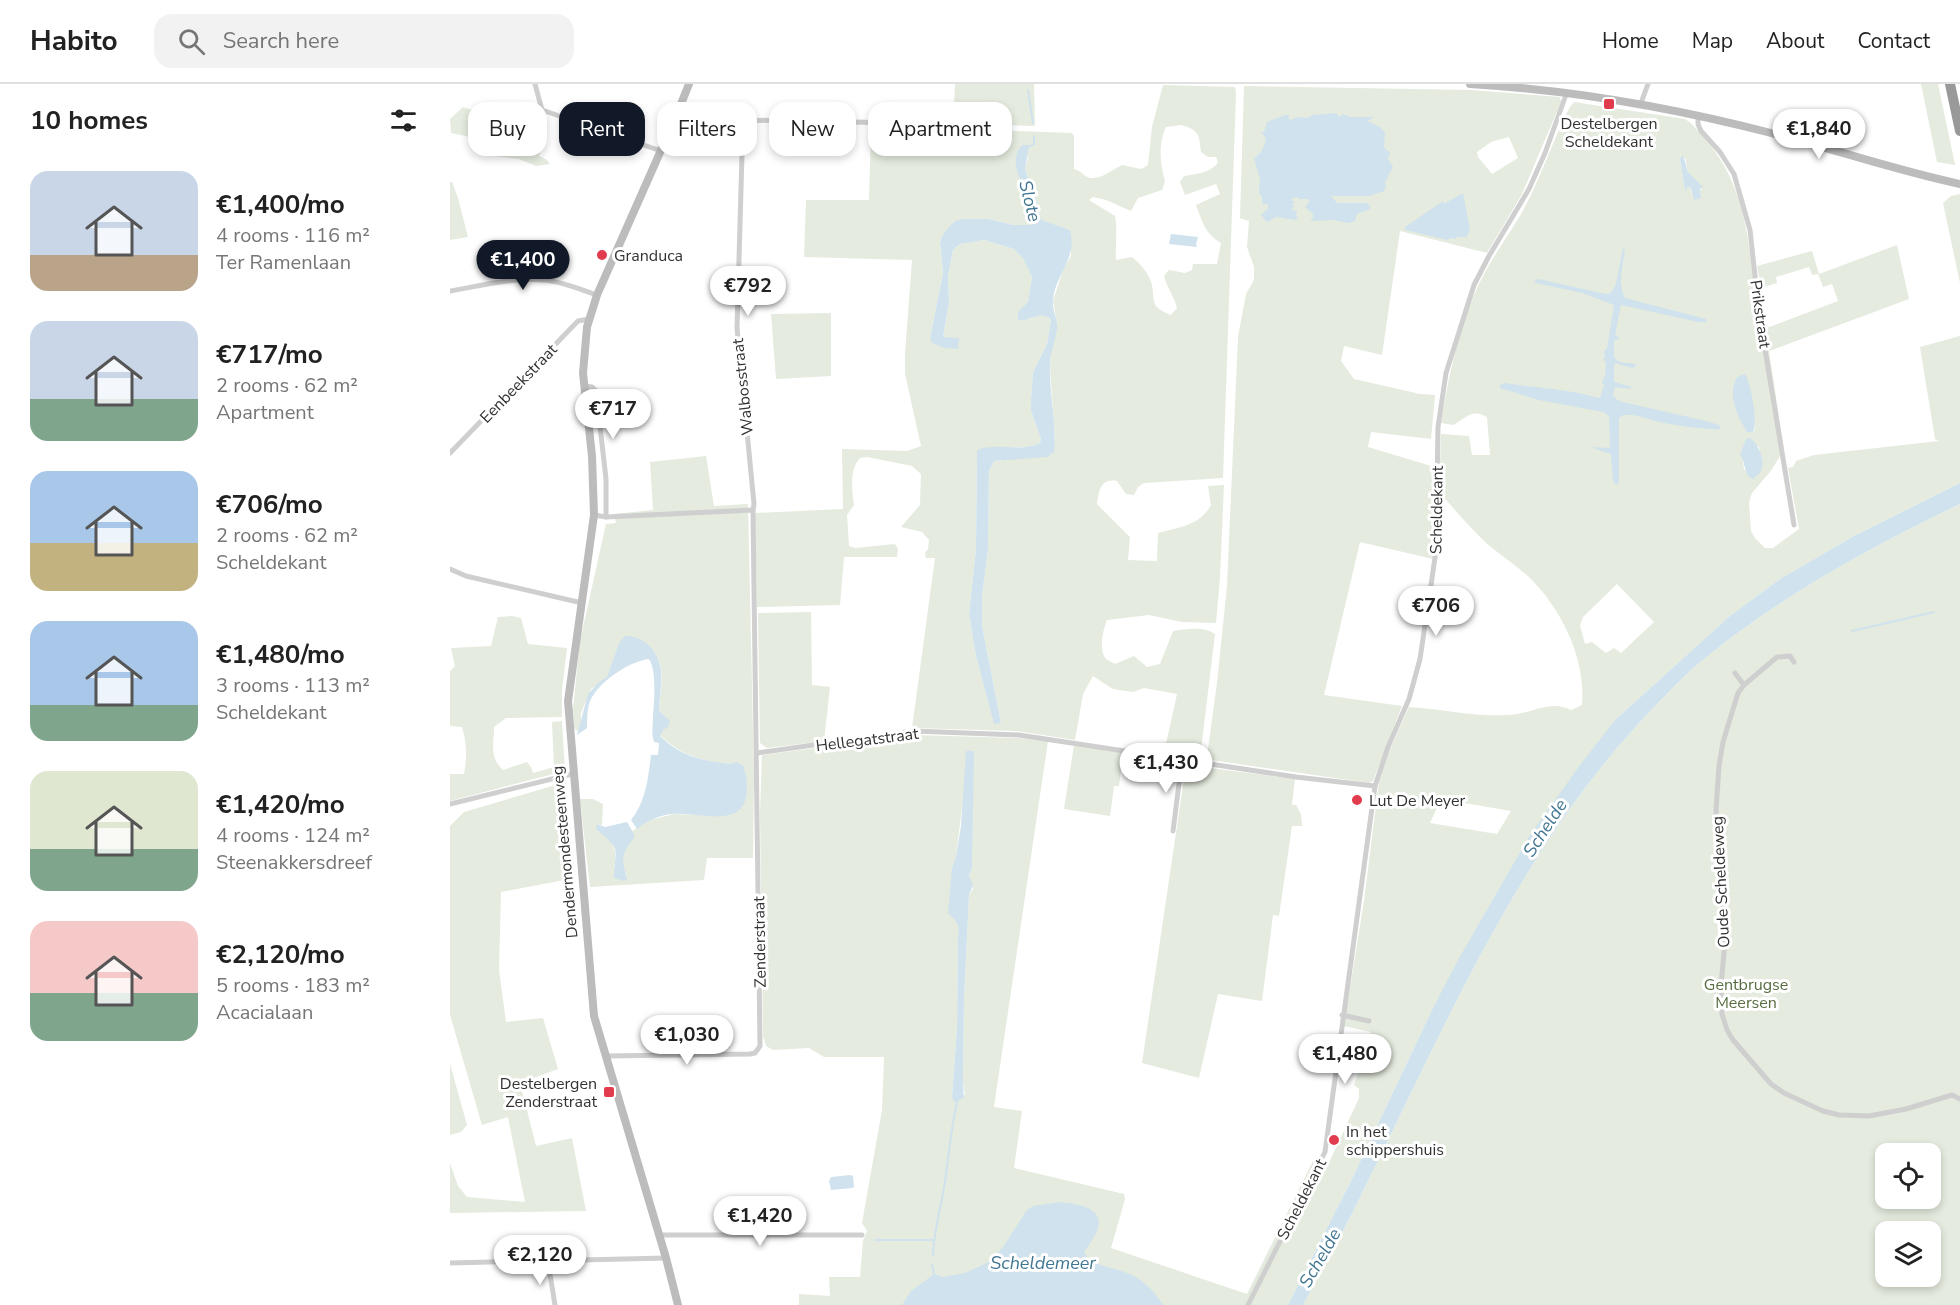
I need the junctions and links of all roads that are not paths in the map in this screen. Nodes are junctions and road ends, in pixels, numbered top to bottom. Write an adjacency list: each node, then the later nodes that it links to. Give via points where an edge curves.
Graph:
1 (535, 84): 14 (street, via 542,110)
2 (1470, 84): 5 (main road)
3 (1648, 84): 9 (street)
4 (1950, 84): 13 (highway)
5 (1512, 85): 7 (main road)
6 (689, 86): 8 (main road, Dendermondesteenweg)
7 (1567, 92): 9 (main road); 35 (street, Scheldekant, via 1529,189 1474,285 1446,374 1438,427 1435,564 1420,659)
8 (683, 102)
9 (1641, 104): 10 (main road)
10 (1698, 115): 17 (main road); 26 (street, Prikstraat, via 1701,130 1734,174 1750,230 1759,313)
11 (757, 120): 12 (street)
12 (868, 122)
13 (1960, 131)
14 (657, 150)
15 (659, 156): 19 (main road, Dendermondesteenweg)
16 (742, 156): 23 (street, Walbosstraat, via 737,328)
17 (1960, 184)
18 (450, 291): 19 (street, via 542,279)
19 (597, 295): 20 (main road, Dendermondesteenweg)
20 (588, 319): 21 (main road, Dendermondesteenweg, via 583,360); 22 (street, Eenbeekstraat, via 578,321)
21 (585, 386): 24 (main road, Dendermondesteenweg); 25 (street, Dendermondesteenweg, via 596,391 606,479)
22 (450, 453)
23 (753, 510): 25 (street); 32 (street)
24 (594, 515): 25 (street); 28 (main road, Dendermondesteenweg)
25 (606, 517)
26 (1794, 525)
27 (450, 569): 28 (street)
28 (582, 603): 34 (main road, Dendermondesteenweg, via 567,701)
29 (1794, 662): 31 (street, Oude Scheldeweg, via 1790,656 1778,657)
30 (1735, 673): 31 (street)
31 (1744, 685): 41 (street, Oude Scheldeweg, via 1723,742 1717,784 1725,942 1722,1014 1727,1030 1771,1084 1822,1111 1869,1116 1952,1095)
32 (757, 753): 33 (street, Hellegatstraat, via 913,731 1019,735); 40 (street, Zenderstraat, via 759,1050 750,1054)
33 (1182, 760): 35 (street, Hellegatstraat); 37 (street)
34 (572, 774): 36 (street); 40 (main road, Dendermondesteenweg, via 594,1016)
35 (1375, 786): 38 (street, Scheldekant)
36 (450, 804)
37 (1173, 831)
38 (1342, 1015): 39 (street); 49 (street, Scheldekant, via 1325,1152)
39 (1369, 1021)
40 (606, 1056): 42 (main road, Dendermondesteenweg)
41 (1960, 1099)
42 (658, 1235): 43 (street); 44 (main road, Dendermondesteenweg)
43 (862, 1235)
44 (666, 1258): 45 (street); 48 (main road, Dendermondesteenweg)
45 (548, 1262): 46 (street); 47 (street)
46 (450, 1263)
47 (555, 1305)
48 (678, 1305)
49 (1248, 1305)

